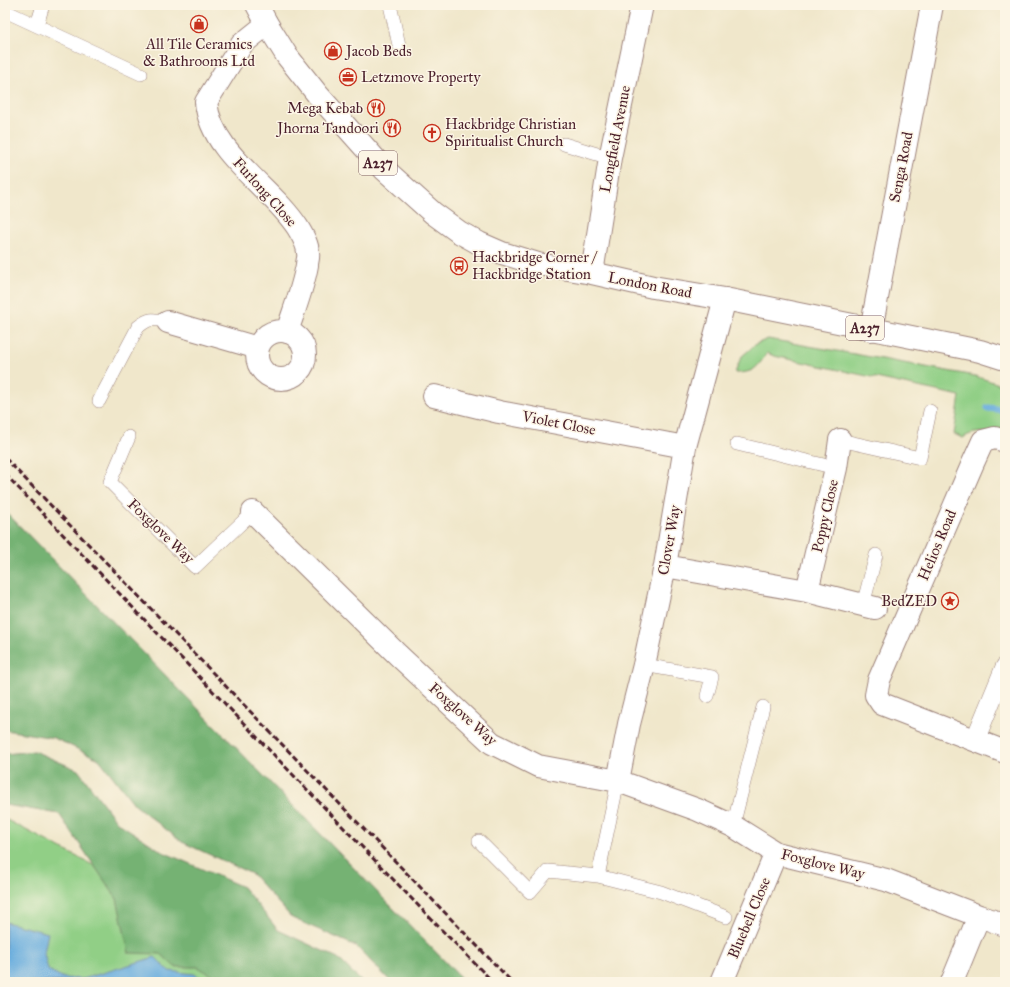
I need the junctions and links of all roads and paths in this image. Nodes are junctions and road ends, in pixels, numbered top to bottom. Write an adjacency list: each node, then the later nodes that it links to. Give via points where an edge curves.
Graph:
1 (43, 5): 7 (lane)
2 (390, 5): 8 (lane)
3 (642, 5): 11 (street, Longfield Avenue)
4 (932, 5): 15 (street, Senga Road)
5 (5, 11): 7 (lane)
6 (262, 14): 12 (street, London Road / A237, via 287,56 352,135 384,169 433,213 459,232 502,253 538,264); 16 (street, Furlong Close, via 206,102 209,119 221,140 294,222 304,238 308,253 305,277)
7 (37, 25): 9 (lane)
8 (399, 45)
9 (142, 74)
10 (564, 144): 11 (lane)
11 (610, 158): 12 (street, Longfield Avenue)
12 (592, 273): 13 (street, London Road / A237)
13 (725, 299): 15 (street, London Road / A237); 26 (street, Clover Way)
14 (168, 322): 17 (street); 20 (lane, via 153,319 138,327)
15 (871, 330): 18 (street, London Road / A237, via 980,351)
16 (287, 332): 17 (street, via 272,332); 17 (street, via 300,341 304,356 299,370 292,376 269,376 258,364)
17 (258, 348)
18 (1005, 359)
19 (434, 396): 26 (street, Violet Close, via 499,412)
20 (99, 401)
21 (930, 411): 23 (lane, via 920,458)
22 (129, 437): 28 (lane, Foxglove Way, via 110,482 195,567)
23 (840, 440): 27 (street, Poppy Close)
24 (1005, 442): 37 (street, Helios Road, via 995,438 983,441 879,680 876,695 882,704)
25 (737, 444): 27 (lane)
26 (685, 447): 30 (street, Clover Way)
27 (836, 468): 31 (street, Poppy Close)
28 (253, 512): 39 (street, Foxglove Way, via 398,655 492,743 538,766)
29 (876, 555): 32 (lane)
30 (665, 566): 31 (street); 33 (street, Clover Way)
31 (807, 591): 32 (street)
32 (869, 607)
33 (644, 665): 35 (lane, via 712,677); 39 (street, Clover Way)
34 (1005, 667): 37 (street)
35 (707, 696)
36 (763, 707): 40 (lane)
37 (975, 740): 38 (street, Helios Road)
38 (1005, 752)
39 (618, 781): 40 (street, Foxglove Way, via 698,810); 43 (lane)
40 (733, 826): 42 (street, Foxglove Way)
41 (479, 841): 43 (lane, via 530,892 548,871)
42 (776, 853): 44 (street, Foxglove Way, via 886,880); 47 (street, Bluebell Close)
43 (598, 876): 45 (lane, via 662,892)
44 (979, 916): 46 (street, Foxglove Way); 48 (street)
45 (726, 917)
46 (1005, 925)
47 (722, 982)
48 (952, 982)

